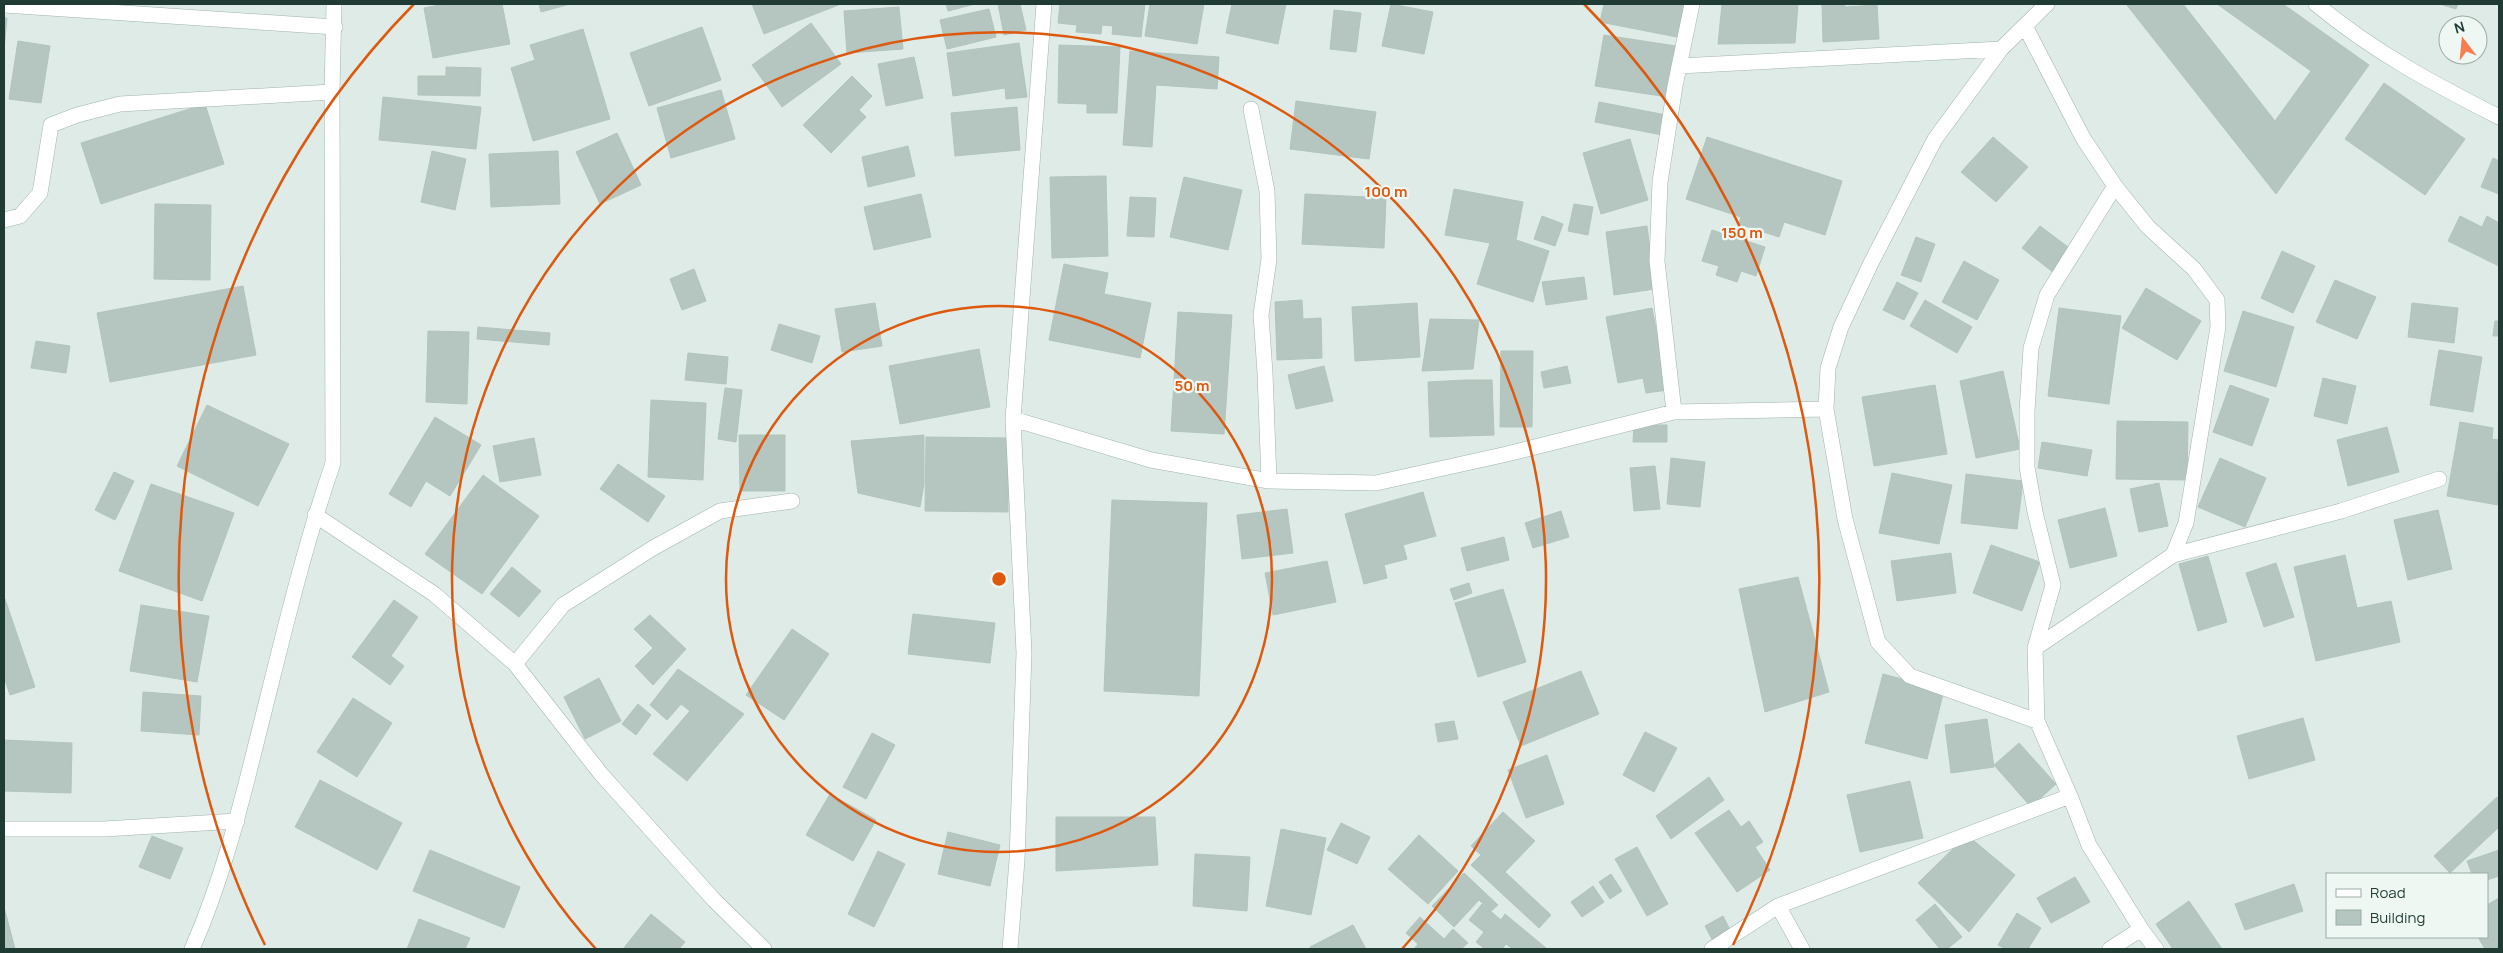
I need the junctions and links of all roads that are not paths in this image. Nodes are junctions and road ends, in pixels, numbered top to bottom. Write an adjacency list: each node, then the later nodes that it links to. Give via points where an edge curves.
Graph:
1 (334, 4): 8 (street)
2 (1044, 4): 18 (street)
3 (1692, 4): 10 (street)
4 (2047, 4): 7 (street)
5 (2316, 4): 13 (street, via 2347,29 2418,75)
6 (4, 5): 8 (street)
7 (2025, 26): 9 (street); 14 (street, via 2083,138)
8 (335, 27): 11 (street)
9 (2001, 49): 10 (street); 16 (street, via 1935,139 1871,263 1841,327 1831,360)
10 (1680, 66): 17 (street, via 1660,182 1657,261)
11 (332, 92): 15 (street, via 120,104 51,125 40,193 20,216); 22 (street, via 333,463)
12 (1251, 109): 20 (street, via 1267,191 1269,259 1260,314)
13 (2499, 117)
14 (2115, 186): 23 (street, via 2148,227 2194,269 2216,300 2218,327 2186,524); 24 (street, via 2047,295 2031,348 2027,467 2053,585)
15 (4, 220)
16 (1826, 409): 17 (street); 26 (street, via 1845,519 1878,642 1910,676)
17 (1674, 412): 20 (street, via 1376,483)
18 (1013, 419): 20 (street, via 1151,460); 34 (street, via 1024,653 1017,860)
19 (2439, 479): 23 (street, via 2332,513)
20 (1269, 481)
21 (792, 501): 25 (street, via 720,511 653,548 563,605)
22 (315, 515): 25 (street, via 434,594); 28 (street)
23 (2173, 555): 24 (street)
24 (2035, 648): 26 (street)
25 (515, 664): 33 (street, via 601,774 714,900)
26 (2037, 722): 27 (street)
27 (2070, 796): 30 (street); 31 (street, via 2089,845)
28 (237, 821): 29 (street, via 104,829); 32 (street, via 208,913)
29 (4, 829)
30 (1778, 906): 35 (street); 36 (street)
31 (2141, 930): 37 (street); 38 (street)
32 (192, 949)
33 (764, 949)
34 (1010, 949)
35 (1712, 949)
36 (1802, 949)
37 (2110, 949)
38 (2156, 949)

